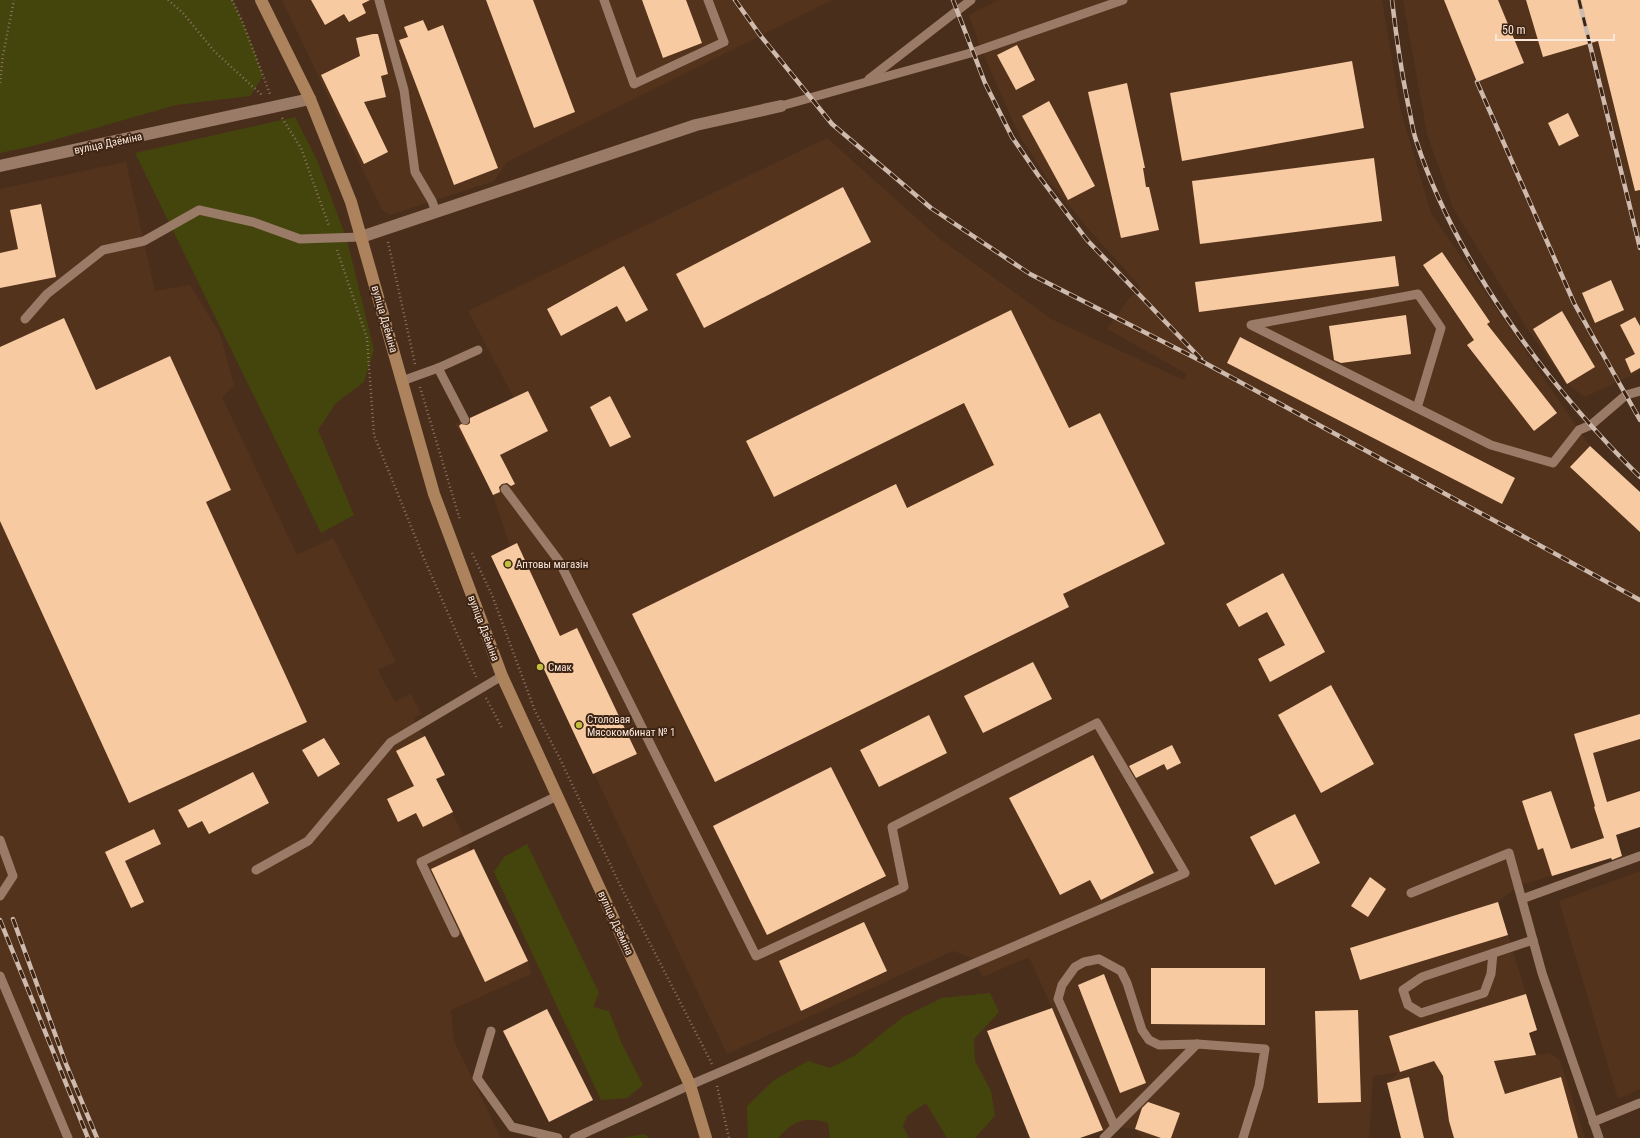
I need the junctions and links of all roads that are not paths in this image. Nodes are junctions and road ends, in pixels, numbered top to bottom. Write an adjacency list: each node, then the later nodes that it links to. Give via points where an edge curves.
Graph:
1 (261, 0): 8 (main road, вуліца Дзёміна)
2 (379, 0): 11 (lane, via 404,90 415,172)
3 (604, 0): 4 (lane, via 634,84 724,42)
4 (708, 0)
5 (972, 0): 7 (lane)
6 (1123, 0): 7 (lane, via 974,52)
7 (864, 82): 9 (lane)
8 (310, 99): 10 (street, вуліца Дзёміна); 12 (main road, вуліца Дзёміна, via 351,202)
9 (780, 106): 11 (street, via 696,125)
10 (0, 166)
11 (436, 212): 12 (street)
12 (361, 237): 13 (lane, via 300,239 253,222 199,210 144,241 103,250 47,294); 16 (main road, вуліца Дзёміна)
13 (25, 319)
14 (478, 350): 15 (lane)
15 (438, 368): 16 (lane); 19 (lane)
16 (402, 381): 21 (main road, вуліца Дзёміна, via 434,494)
17 (1640, 391): 18 (lane, via 1626,395 1591,425 1579,430 1553,463 1490,445)
18 (1417, 408): 18 (lane, via 1382,390 1251,325 1418,294 1441,328)
19 (465, 420)
20 (505, 489): 35 (lane, via 559,561 756,956 904,887 892,827 1097,723 1184,873)
21 (502, 676): 22 (main road, вуліца Дзёміна); 25 (lane, via 391,742 308,841)
22 (557, 796): 29 (lane, via 421,862); 35 (main road, вуліца Дзёміна)
23 (0, 840): 27 (lane, via 13,876)
24 (1640, 856): 28 (lane)
25 (256, 870)
26 (1411, 893): 28 (lane, via 1509,853)
27 (0, 896)
28 (1522, 899): 30 (lane)
29 (455, 932)
30 (1533, 940): 31 (lane); 37 (lane)
31 (1493, 952): 31 (lane, via 1422,977 1403,990 1408,1005 1421,1013 1484,993)
32 (0, 976): 39 (lane)
33 (492, 1031): 40 (lane, via 477,1078 512,1127)
34 (1197, 1044): 38 (lane); 38 (lane, via 1159,1045 1149,1040 1142,1030 1121,970 1099,959 1075,967 1062,985 1058,999); 44 (lane, via 1265,1049 1259,1086)
35 (690, 1085): 41 (lane); 42 (main road, вуліца Дзёміна)
36 (1640, 1104): 37 (lane)
37 (1593, 1122): 45 (lane)
38 (1115, 1127): 43 (lane)
39 (68, 1138)
40 (558, 1138)
41 (574, 1138)
42 (706, 1138)
43 (1104, 1138)
44 (1243, 1138)
45 (1599, 1138)

